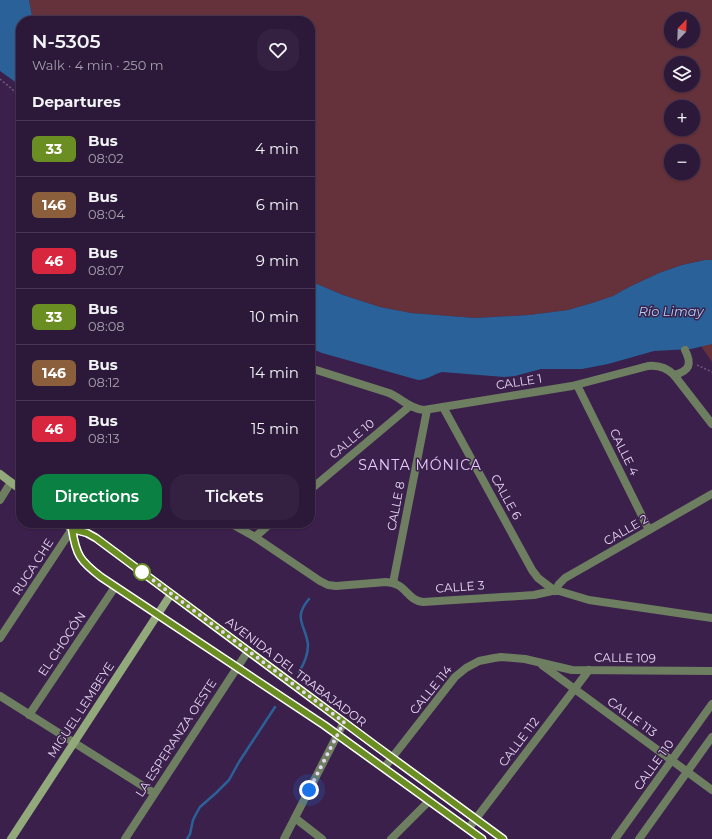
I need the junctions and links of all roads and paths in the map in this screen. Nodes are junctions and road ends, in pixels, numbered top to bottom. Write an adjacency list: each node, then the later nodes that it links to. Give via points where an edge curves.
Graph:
1 (0, 79): 2 (path)
2 (16, 94)
3 (685, 350): 4 (street)
4 (689, 362): 6 (path); 7 (street, via 686,370)
5 (315, 370): 9 (street, CALLE 1, via 392,394)
6 (712, 372)
7 (674, 375): 8 (street, CALLE 1, via 664,368 652,366); 12 (street, CALLE 1)
8 (577, 385): 10 (street, CALLE 1); 22 (street, CALLE 4)
9 (410, 406): 11 (street, CALLE 1); 16 (street, CALLE 10)
10 (443, 407): 11 (street, CALLE 1); 26 (street, CALLE 6, via 532,570 538,578)
11 (427, 410): 24 (street, CALLE 8)
12 (712, 424)
13 (0, 474): 14 (street)
14 (11, 482): 15 (street); 18 (street)
15 (16, 486)
16 (315, 486)
17 (712, 494): 22 (street, CALLE 2)
18 (0, 500)
19 (239, 528): 23 (street)
20 (265, 528): 23 (street)
21 (72, 529): 25 (street, AVENIDA DEL TRABAJADOR, via 74,545 82,560); 27 (street, AVENIDA DEL TRABAJADOR, via 93,536); 30 (street, RUCA CHE)
22 (649, 530): 26 (street, CALLE 2, via 565,578)
23 (255, 537): 24 (street, via 328,584 336,586)
24 (393, 583): 26 (street, CALLE 3, via 423,602 534,594)
25 (115, 586): 28 (street, AVENIDA DEL TRABAJADOR); 39 (street, EL CHOCÓN)
26 (555, 590): 29 (street, CALLE 3, via 589,600)
27 (172, 594): 28 (street, MIGUEL LEMBEYE); 31 (street, AVENIDA DEL TRABAJADOR)
28 (158, 615): 33 (street, AVENIDA DEL TRABAJADOR); 43 (street, MIGUEL LEMBEYE)
29 (712, 618)
30 (0, 638)
31 (248, 650): 33 (street, LA ESPERANZA OESTE); 40 (street, AVENIDA DEL TRABAJADOR)
32 (538, 662): 34 (street, CALLE 109); 36 (street, CALLE 113); 44 (street, CALLE 114, via 501,657 480,661 466,668 455,677)
33 (237, 667): 41 (street, AVENIDA DEL TRABAJADOR); 49 (street, LA ESPERANZA OESTE)
34 (589, 670): 35 (street, CALLE 109); 36 (street, CALLE 112)
35 (712, 671)
36 (574, 689): 45 (street, CALLE 113); 52 (street, CALLE 112)
37 (0, 696): 39 (street)
38 (712, 704): 45 (street, CALLE 110)
39 (29, 715): 43 (street)
40 (344, 722): 41 (street); 44 (street, AVENIDA DEL TRABAJADOR)
41 (338, 734): 46 (street, AVENIDA DEL TRABAJADOR); 51 (street)
42 (712, 737): 47 (street)
43 (74, 743): 49 (street); 55 (street, MIGUEL LEMBEYE)
44 (392, 758): 46 (street, CALLE 114); 52 (street, AVENIDA DEL TRABAJADOR)
45 (672, 760): 47 (street, CALLE 113); 61 (street, CALLE 110)
46 (384, 768): 50 (street, AVENIDA DEL TRABAJADOR)
47 (687, 772): 48 (street, CALLE 113); 62 (street)
48 (712, 790)
49 (154, 793): 56 (street, LA ESPERANZA OESTE)
50 (429, 801): 53 (street, AVENIDA DEL TRABAJADOR); 59 (street)
51 (295, 818): 57 (street); 58 (street)
52 (476, 819): 53 (street, CALLE 112); 60 (street, AVENIDA DEL TRABAJADOR)
53 (468, 829): 54 (street, AVENIDA DEL TRABAJADOR)
54 (478, 838)
55 (11, 839)
56 (124, 839)
57 (284, 839)
58 (322, 839)
59 (391, 839)
60 (503, 839)
61 (615, 839)
62 (639, 839)

